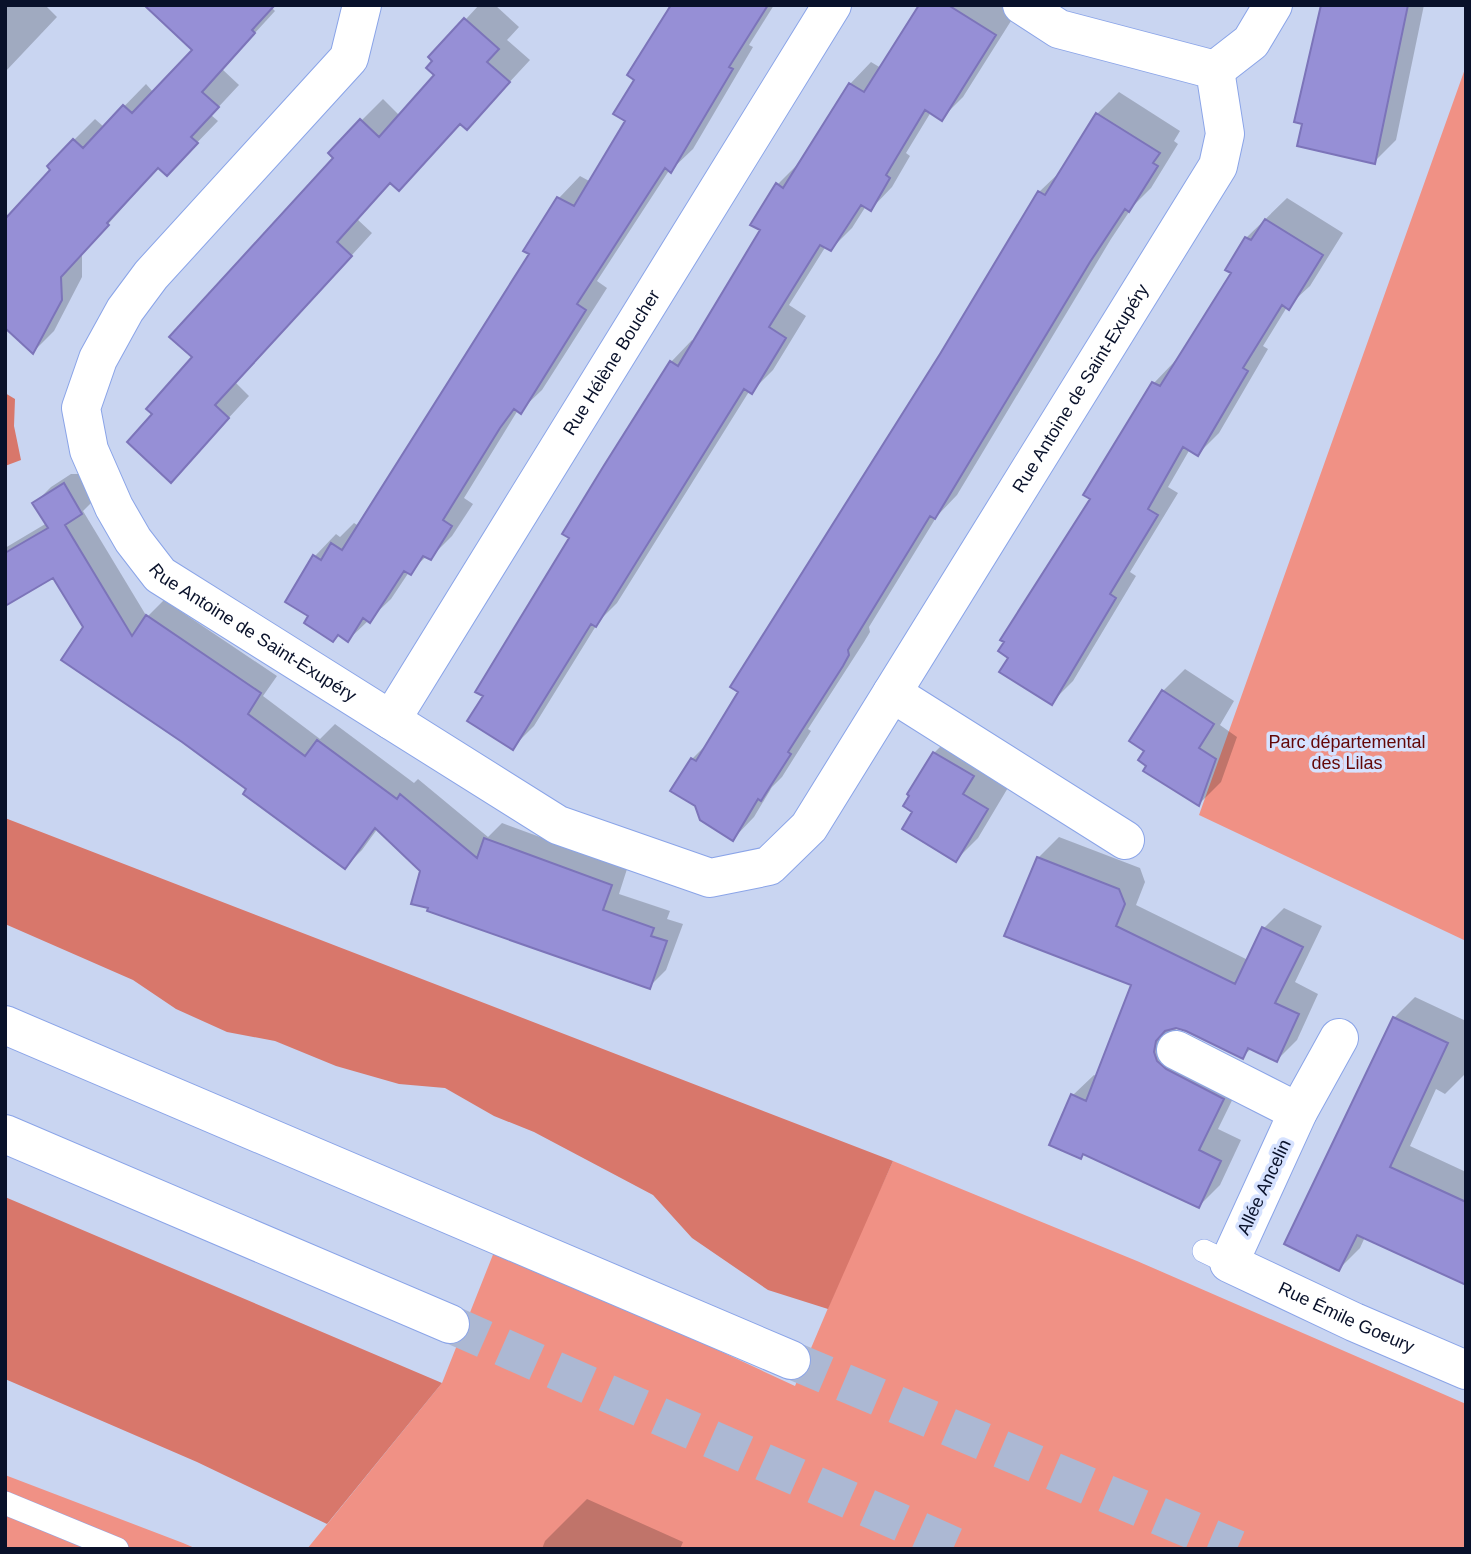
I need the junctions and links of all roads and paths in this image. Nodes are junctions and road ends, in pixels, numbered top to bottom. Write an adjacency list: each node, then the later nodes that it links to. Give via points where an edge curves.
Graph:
1 (362, 5): 7 (main road, Rue Antoine de Saint-Exupéry, via 349,58 150,275 125,310 97,359 81,408 89,450 114,507 160,575)
2 (832, 5): 7 (main road, Rue Hélène Boucher)
3 (1022, 5): 5 (main road, via 1059,29)
4 (1273, 5): 5 (main road, via 1251,41)
5 (1215, 71): 6 (main road, Rue Antoine de Saint-Exupéry, via 1225,134 1219,166)
6 (892, 693): 7 (main road, Rue Antoine de Saint-Exupéry, via 809,827 769,866 710,878 558,825); 8 (main road)
7 (391, 720)
8 (1125, 840)
9 (5, 1025): 16 (main road)
10 (1339, 1038): 12 (main road, Allée Ancelin)
11 (1176, 1050): 12 (main road)
12 (1298, 1112): 14 (main road, Allée Ancelin)
13 (5, 1134): 15 (main road)
14 (1217, 1257): 17 (main road, Rue Émile Goeury)
15 (450, 1324)
16 (791, 1360)
17 (1466, 1370)
18 (5, 1503): 19 (lane)
19 (117, 1549)

